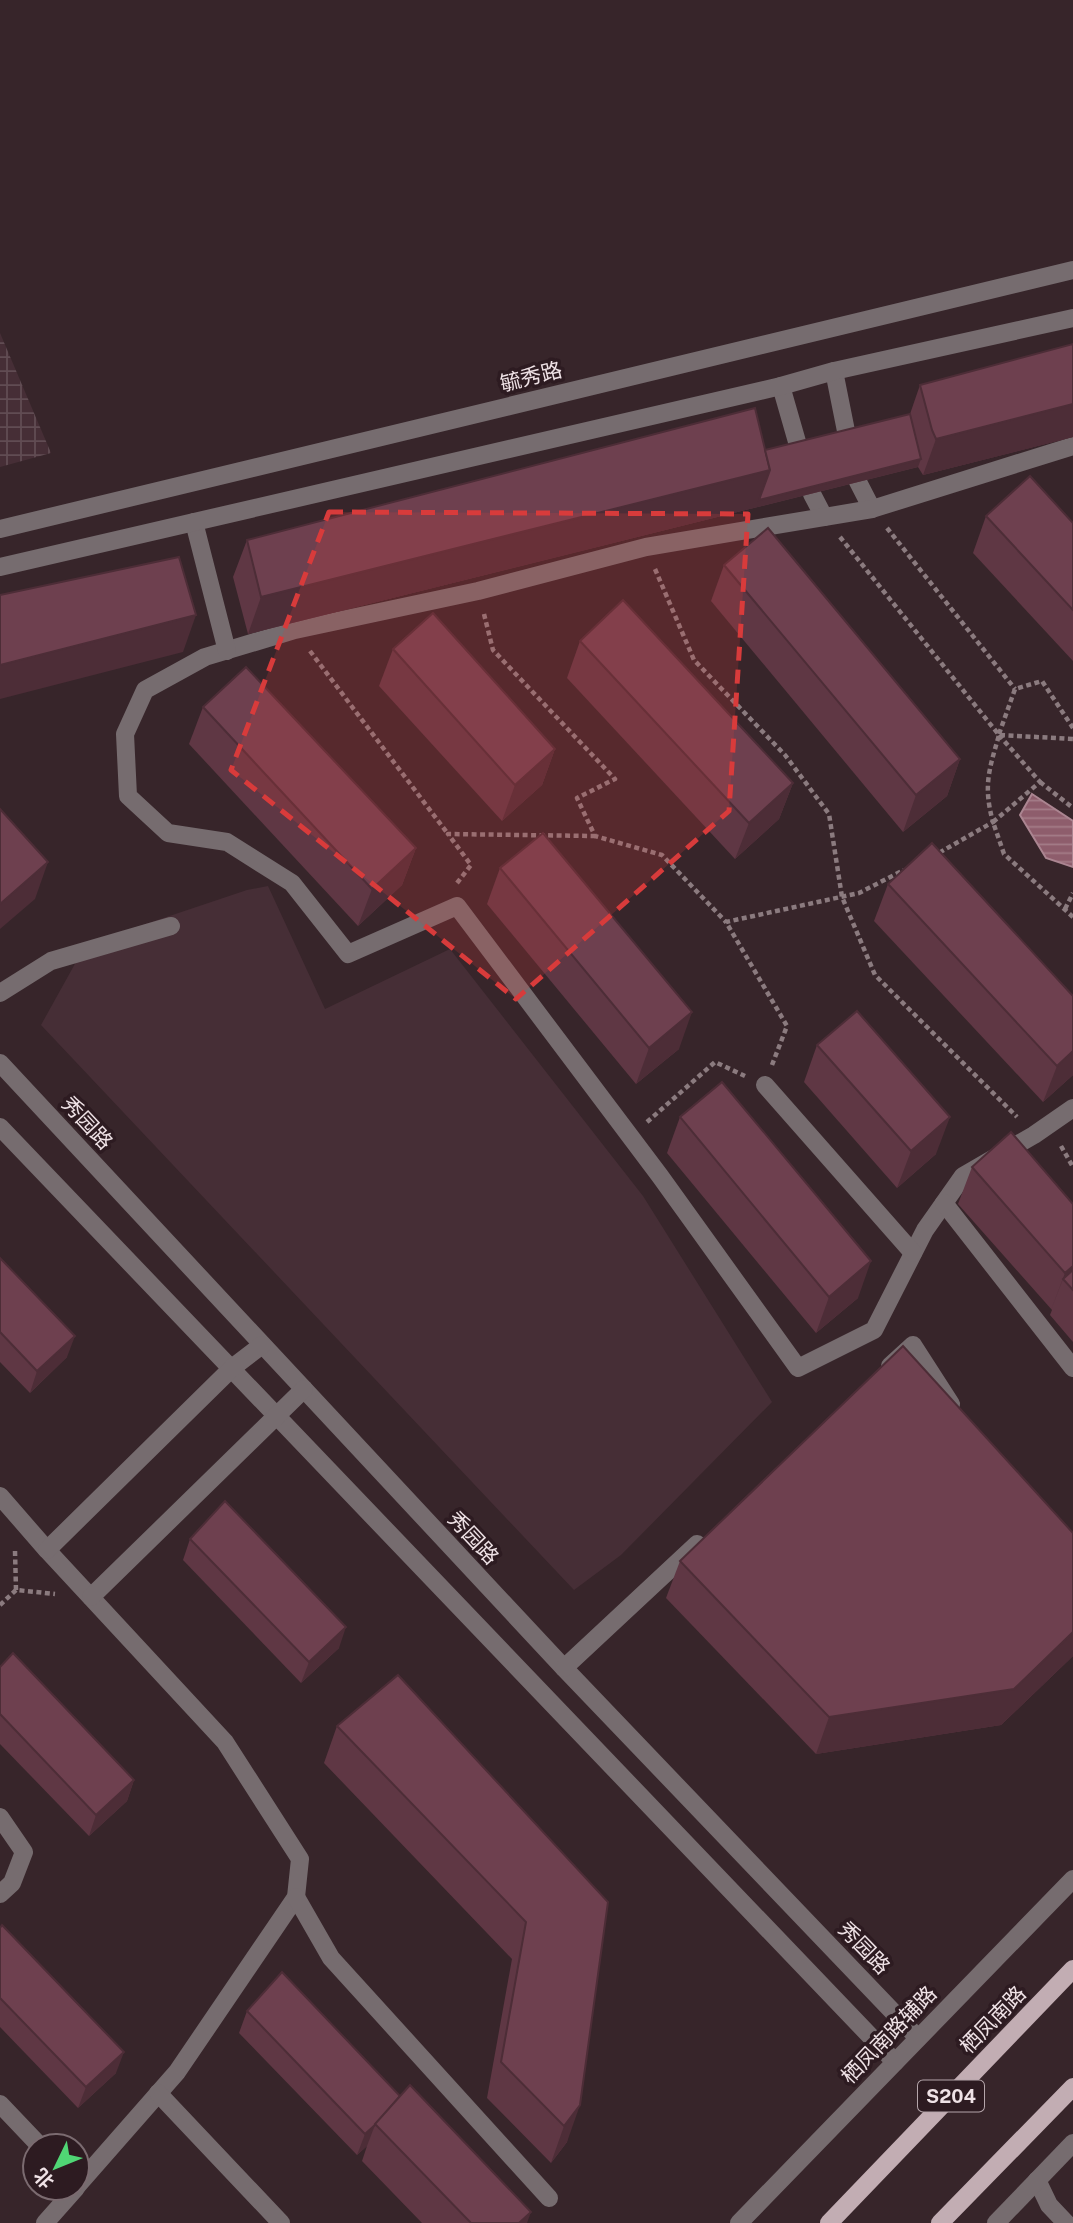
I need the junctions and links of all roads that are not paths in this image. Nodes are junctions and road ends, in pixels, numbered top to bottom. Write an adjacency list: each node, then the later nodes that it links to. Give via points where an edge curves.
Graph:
1 (1073, 270): 9 (street, 毓秀路)
2 (1073, 318): 3 (street)
3 (834, 371): 4 (street); 6 (street, via 855,476)
4 (781, 386): 7 (street, via 812,494); 8 (street)
5 (1073, 446): 6 (street)
6 (872, 509): 7 (street)
7 (824, 517): 11 (street, via 646,547)
8 (194, 522): 10 (street); 11 (street)
9 (0, 529)
10 (0, 567)
11 (227, 650): 19 (street, via 145,690 125,734 128,796 168,833 227,842 292,883 348,954 457,906 798,1368 874,1329)
12 (171, 926): 13 (street, via 51,961)
13 (0, 993)
14 (0, 1063): 20 (street, 秀园路)
15 (765, 1085): 19 (street)
16 (1073, 1108): 18 (street, via 963,1176)
17 (0, 1127): 21 (street)
18 (944, 1203): 19 (street); 22 (street)
19 (913, 1253)
20 (262, 1345): 21 (street); 24 (street, 秀园路)
21 (232, 1368): 25 (street); 29 (street)
22 (1073, 1368)
23 (873, 1382): 26 (street, via 913,1345)
24 (304, 1389): 25 (street); 31 (street, 秀园路)
25 (276, 1415): 30 (street); 38 (street)
26 (964, 1424)
27 (0, 1496): 29 (street)
28 (710, 1532): 31 (street)
29 (47, 1550): 30 (street)
30 (91, 1597): 35 (street, via 226,1742 300,1859)
31 (564, 1668): 37 (street, 秀园路)
32 (0, 1817): 34 (street, via 24,1853 12,1882)
33 (1073, 1879): 37 (street, 栖凤南路辅路)
34 (0, 1894)
35 (296, 1896): 40 (street); 46 (street, via 331,1958)
36 (1073, 1969): 51 (main road, 栖凤南路 / S204)
37 (918, 2038): 38 (street, 栖凤南路辅路)
38 (895, 2062): 50 (street, 栖凤南路辅路)
39 (1073, 2087): 52 (main road)
40 (158, 2094): 44 (street); 49 (street)
41 (0, 2104): 42 (street)
42 (27, 2132)
43 (1073, 2143): 45 (street)
44 (91, 2170)
45 (1037, 2180): 53 (street); 54 (street, via 1049,2205)
46 (549, 2198)
47 (63, 2202): 48 (street)
48 (45, 2223)
49 (281, 2223)
50 (738, 2223)
51 (829, 2223)
52 (940, 2223)
53 (996, 2223)
54 (1066, 2223)

